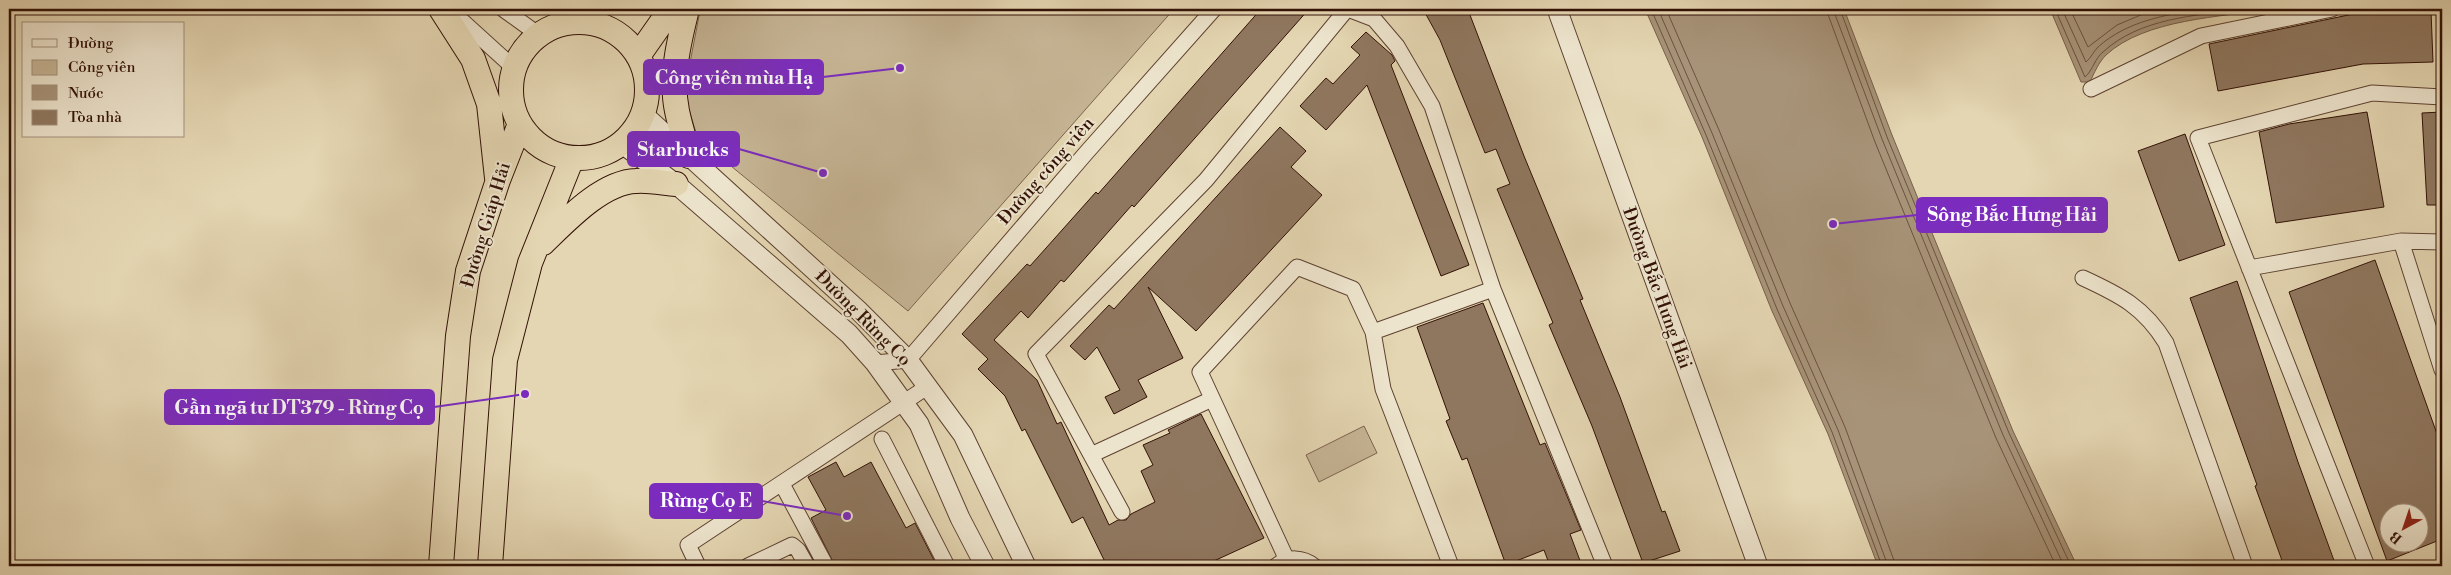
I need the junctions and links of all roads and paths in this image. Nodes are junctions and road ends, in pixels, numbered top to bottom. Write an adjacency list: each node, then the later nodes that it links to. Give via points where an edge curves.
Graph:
1 (441, 9): 21 (highway, via 473,59 489,104)
2 (449, 9): 13 (street)
3 (503, 9): 11 (street)
4 (671, 9): 12 (highway)
5 (687, 9): 19 (highway, via 678,41 676,79 677,110)
6 (1214, 9): 30 (street, Đường công viên)
7 (1347, 9): 28 (street, via 1374,19 1392,39 1432,106); 37 (street, via 1206,180 1036,354)
8 (1557, 9): 53 (street, Đường Bắc Hưng Hải)
9 (2332, 9): 14 (street, via 2201,36)
10 (588, 15): 11 (highway, via 552,26); 12 (highway, via 620,35)
11 (539, 35): 13 (highway, via 532,39)
12 (638, 56): 16 (highway, via 646,74 647,98)
13 (514, 68): 17 (highway, via 512,104)
14 (2091, 89)
15 (2442, 97): 26 (street, via 2372,93 2198,138)
16 (642, 114): 18 (highway, via 630,136); 19 (street, Đường Rừng Cọ)
17 (520, 124): 20 (highway, via 539,145); 21 (highway, Đường Giáp Hải)
18 (620, 144): 20 (highway, via 593,157); 22 (street, Đường Rừng Cọ)
19 (689, 156): 30 (street, Đường Rừng Cọ, via 858,310)
20 (572, 158): 25 (highway)
21 (498, 180): 41 (highway, Đường Giáp Hải, via 468,271 458,336)
22 (676, 184): 25 (highway, via 634,181 604,191 568,218); 31 (street, Đường Rừng Cọ, via 849,334)
23 (2401, 241): 24 (street); 26 (street); 32 (street)
24 (2442, 242)
25 (536, 249): 42 (highway, via 505,360)
26 (2249, 268): 55 (street)
27 (2083, 278): 54 (street, via 2139,308 2166,342)
28 (1493, 289): 29 (street); 52 (street)
29 (1374, 332): 34 (street, via 1352,289 1298,267 1200,372); 51 (street, via 1383,389)
30 (908, 360): 31 (street); 33 (street, Đường Rừng Cọ)
31 (875, 363): 35 (street, Đường Rừng Cọ)
32 (2442, 370)
33 (927, 387): 35 (street); 49 (street, Đường Rừng Cọ, via 963,435)
34 (1212, 400): 37 (street); 40 (street)
35 (904, 404): 38 (street); 48 (street, Đường Rừng Cọ, via 919,424)
36 (882, 439): 47 (street)
37 (1091, 455): 39 (street)
38 (782, 484): 43 (street, via 688,545); 46 (street)
39 (1122, 512)
40 (1282, 563): 50 (street, via 1303,559)
41 (441, 566)
42 (490, 566)
43 (698, 566)
44 (748, 566): 45 (street, via 792,545)
45 (807, 566)
46 (826, 566)
47 (947, 566)
48 (985, 566)
49 (1026, 566)
50 (1314, 566)
51 (1451, 566)
52 (1604, 566)
53 (1758, 566)
54 (2245, 566)
55 (2367, 566)

